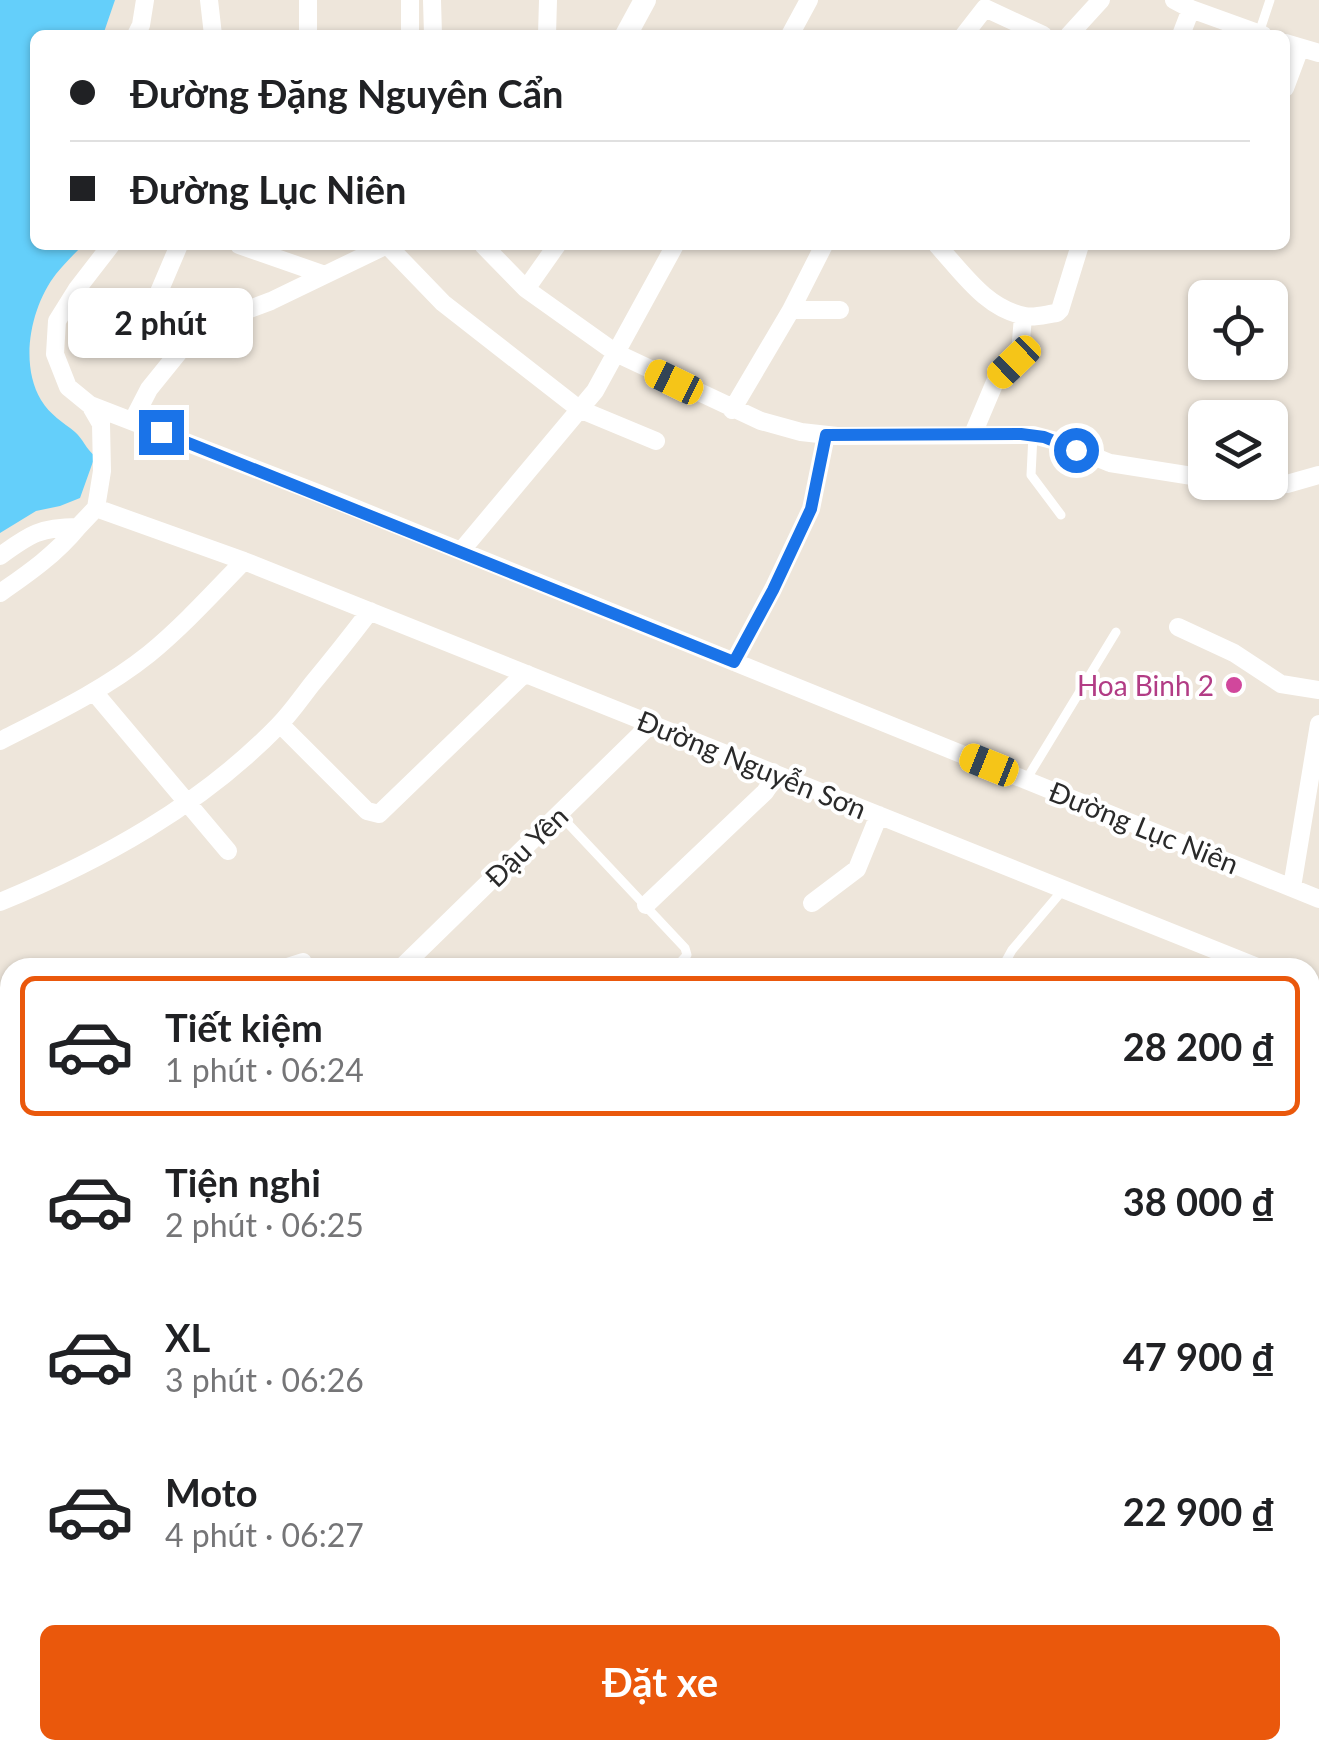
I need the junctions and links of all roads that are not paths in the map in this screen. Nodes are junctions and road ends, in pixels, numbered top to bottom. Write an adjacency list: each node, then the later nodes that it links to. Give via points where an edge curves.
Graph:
1 (145, 0): 12 (street)
2 (210, 0): 13 (street)
3 (308, 0): 14 (street)
4 (410, 0): 15 (street)
5 (432, 0): 16 (street)
6 (548, 0): 17 (street)
7 (644, 0): 18 (street)
8 (810, 0): 19 (street)
9 (1101, 0): 22 (street)
10 (1270, 0): 25 (lane)
11 (1182, 4): 23 (street); 24 (street)
12 (138, 30)
13 (213, 30)
14 (308, 30)
15 (410, 30)
16 (433, 30)
17 (548, 30)
18 (629, 30)
19 (793, 30)
20 (968, 30): 21 (street, via 985,8)
21 (1032, 30)
22 (1074, 30)
23 (1180, 30)
24 (1250, 30)
25 (1262, 30)
26 (1292, 45): 27 (street)
27 (1319, 53)
28 (107, 250): 46 (street, via 57,321 55,354 68,387)
29 (177, 250): 41 (street)
30 (377, 250): 39 (street)
31 (392, 250): 47 (street, via 443,303)
32 (488, 250): 40 (street)
33 (553, 250): 40 (street)
34 (672, 250): 45 (street)
35 (821, 250): 42 (street)
36 (942, 250): 44 (street, via 982,295)
37 (1078, 250): 44 (street, via 1060,310)
38 (278, 251): 39 (street)
39 (325, 275): 49 (street, via 191,338 149,388)
40 (526, 289): 45 (street)
41 (153, 306)
42 (791, 310): 43 (street); 48 (street)
43 (840, 310)
44 (1023, 316): 50 (street, via 1020,354 995,382)
45 (616, 354): 47 (street); 48 (street)
46 (90, 404): 49 (street, Đường Lục Niên); 57 (street, via 101,424)
47 (579, 409): 53 (street); 60 (street)
48 (732, 410): 51 (street)
49 (134, 420): 60 (street, Đường Lục Niên)
50 (973, 434): 51 (street); 52 (street)
51 (826, 435): 67 (street, via 811,509)
52 (1033, 435): 54 (street, via 1110,463); 58 (lane, via 1030,475)
53 (656, 441)
54 (1188, 475)
55 (1319, 475): 56 (street)
56 (1288, 484)
57 (96, 508): 59 (street); 62 (street, Đường Nguyễn Sơn)
58 (1062, 516)
59 (78, 527): 61 (street, via 24,538); 63 (street, via 40,566)
60 (461, 552): 67 (street, Đường Lục Niên)
61 (0, 556)
62 (244, 560): 64 (street, Đường Nguyễn Sơn); 70 (street, via 158,645)
63 (0, 593)
64 (370, 611): 68 (street, Đường Nguyễn Sơn); 71 (street)
65 (1178, 627): 69 (street, via 1281,684)
66 (1116, 632): 76 (lane)
67 (734, 662): 76 (street, Đường Lục Niên)
68 (527, 674): 71 (street, via 379,814 367,811); 72 (street, Đường Nguyễn Sơn)
69 (1319, 690)
70 (94, 692): 74 (street); 77 (street)
71 (280, 724): 77 (street)
72 (651, 724): 75 (street, Đường Nguyễn Sơn); 78 (street, Đậu Yên)
73 (1319, 724): 81 (street)
74 (0, 742)
75 (772, 772): 79 (street, Đường Nguyễn Sơn); 86 (street, via 765,792)
76 (1026, 780): 81 (street, Đường Lục Niên)
77 (187, 804): 80 (street); 84 (street, via 80,867)
78 (559, 814): 86 (lane); 87 (street, Đậu Yên)
79 (879, 815): 82 (street, Đường Nguyễn Sơn); 85 (street, via 856,869)
80 (228, 851)
81 (1292, 887): 83 (street, Đường Lục Niên)
82 (1064, 889): 89 (lane); 90 (street, Đường Nguyễn Sơn)
83 (1319, 899)
84 (0, 902)
85 (812, 903)
86 (646, 905): 88 (lane, via 685,948)
87 (410, 958)
88 (684, 958)
89 (1008, 958)
90 (1235, 958)

